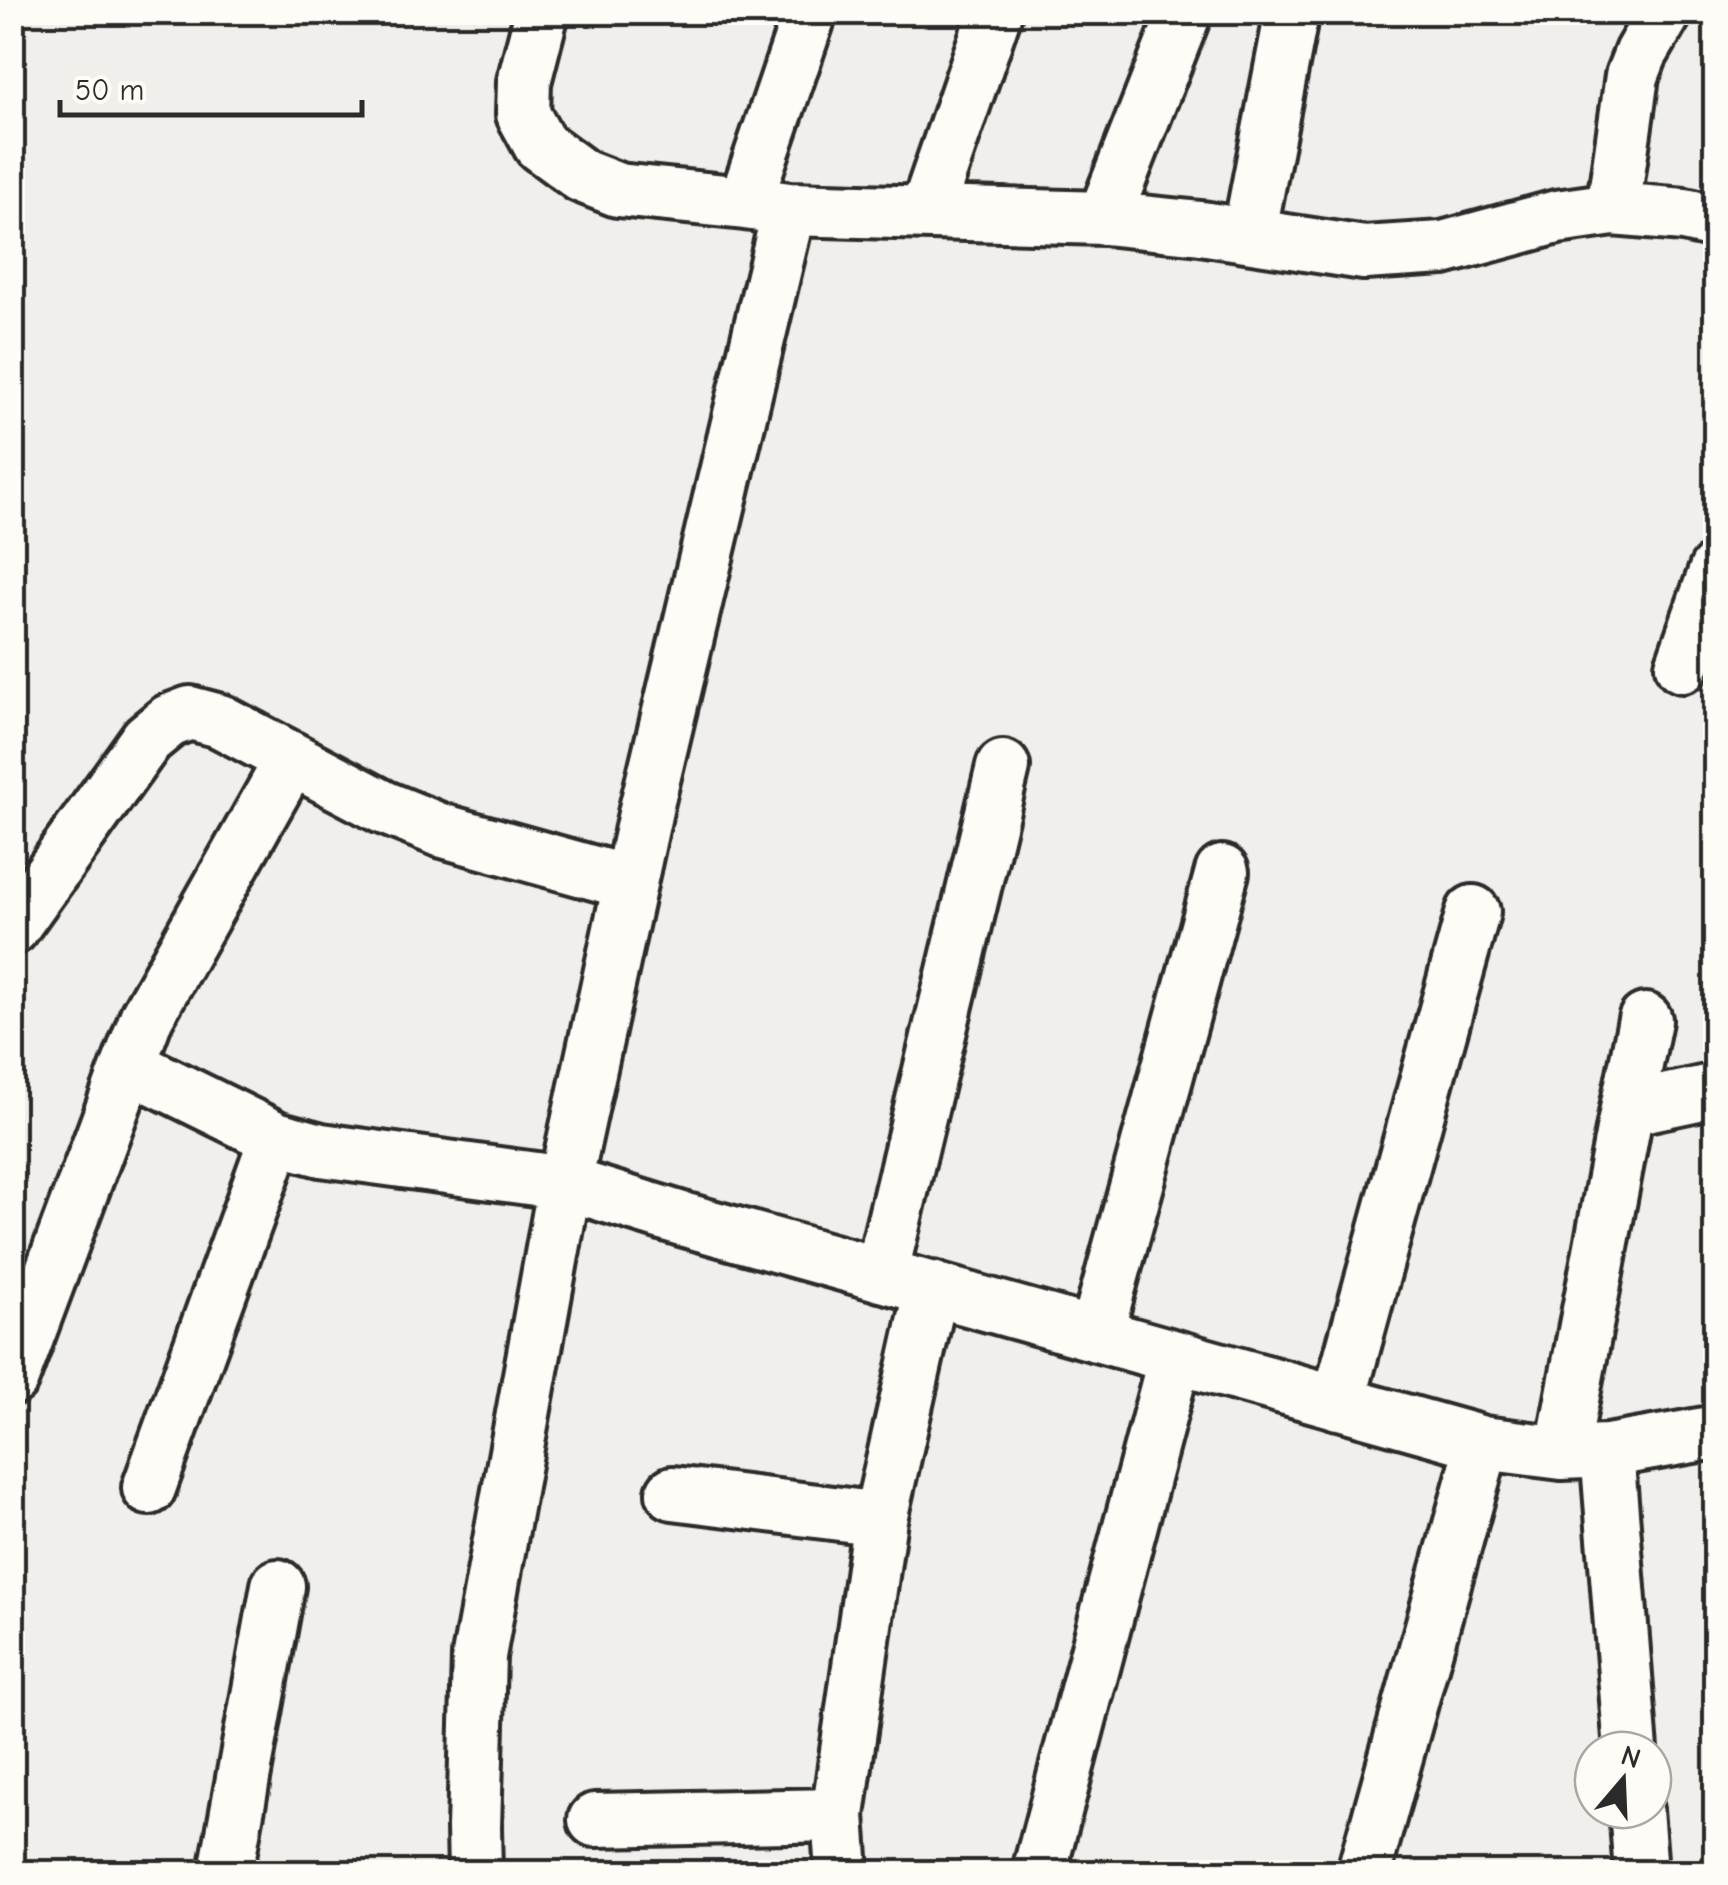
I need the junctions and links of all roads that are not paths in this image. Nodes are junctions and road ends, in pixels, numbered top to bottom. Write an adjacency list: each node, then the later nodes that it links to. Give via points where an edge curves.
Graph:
1 (542, 12): 7 (street, via 523,114 540,145 582,176 618,190)
2 (810, 12): 7 (street)
3 (995, 12): 9 (street)
4 (1185, 12): 10 (street)
5 (1292, 12): 12 (street)
6 (1664, 12): 8 (street, via 1632,76)
7 (767, 206): 9 (street); 18 (street)
8 (1613, 210): 11 (street); 12 (street, via 1557,217 1443,248 1364,254)
9 (926, 213): 10 (street)
10 (1104, 218): 12 (street)
11 (1716, 222)
12 (1249, 235)
13 (1716, 570): 14 (street)
14 (1682, 666)
15 (290, 760): 18 (street, via 440,830); 20 (street, via 220,721 190,713 169,720 147,739); 22 (street, via 147,1016)
16 (1003, 767): 27 (street)
17 (1222, 872): 29 (street)
18 (630, 883): 26 (street)
19 (1473, 912): 32 (street)
20 (12, 928)
21 (1645, 1020): 24 (street)
22 (130, 1066): 25 (street); 31 (street)
23 (1716, 1090): 24 (street)
24 (1627, 1109): 35 (street)
25 (276, 1138): 26 (street); 36 (street)
26 (565, 1183): 27 (street); 45 (street, via 479,1656)
27 (881, 1274): 28 (street)
28 (932, 1288): 29 (street); 38 (street)
29 (1096, 1335): 30 (street)
30 (1175, 1357): 32 (street); 47 (street)
31 (12, 1378)
32 (1338, 1403): 34 (street)
33 (1716, 1432): 35 (street)
34 (1483, 1444): 35 (street); 48 (street)
35 (1584, 1452): 40 (street)
36 (149, 1488)
37 (673, 1493): 38 (street)
38 (880, 1519): 41 (street)
39 (278, 1586): 44 (street)
40 (1628, 1730)
41 (838, 1815): 42 (street); 46 (street)
42 (595, 1820)
43 (1638, 1830): 49 (street)
44 (226, 1872)
45 (475, 1872)
46 (842, 1872)
47 (1039, 1872)
48 (1364, 1872)
49 (1641, 1872)

